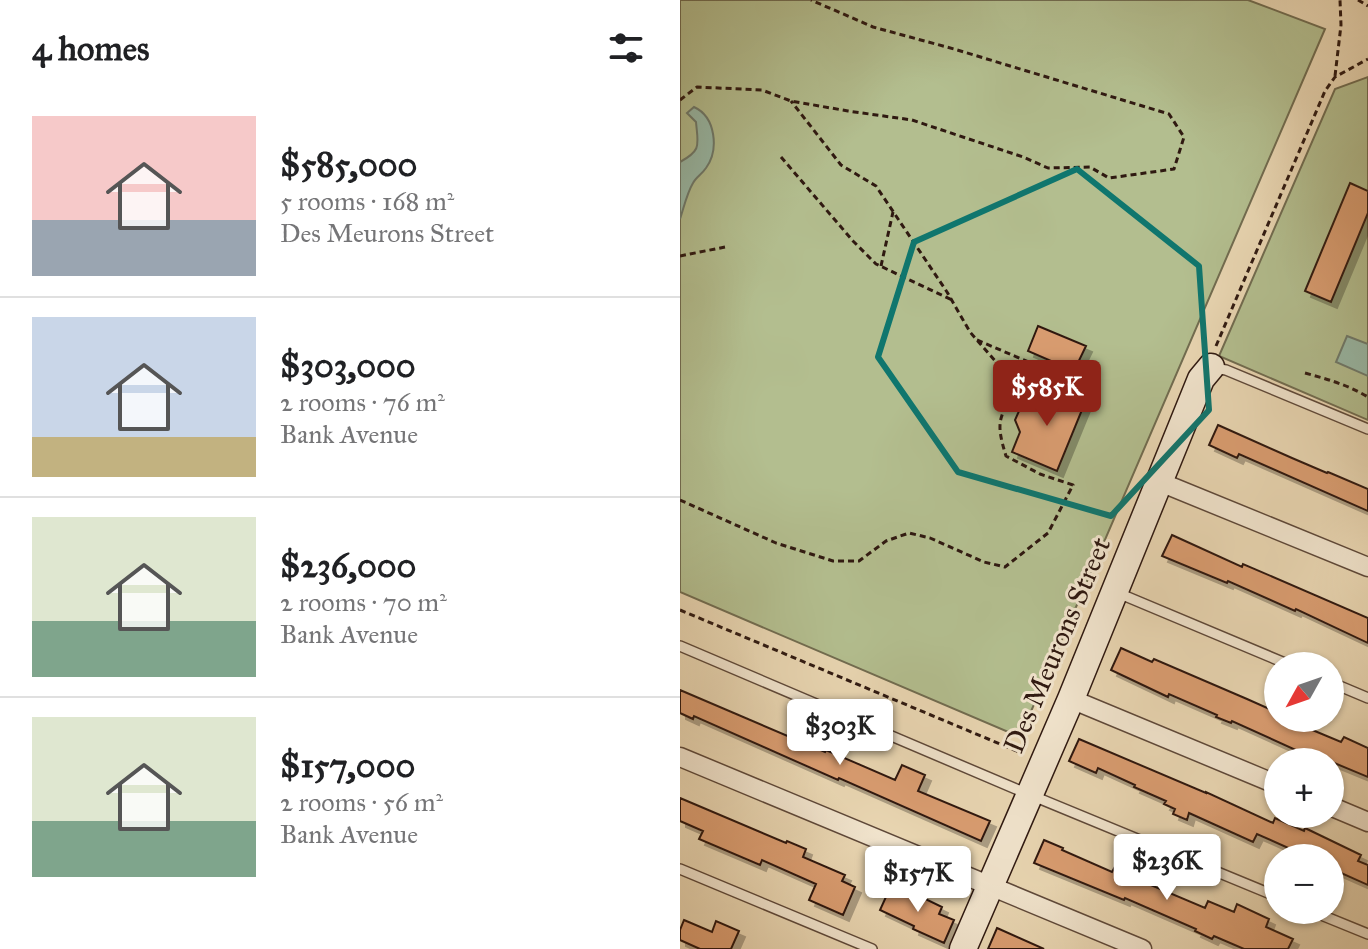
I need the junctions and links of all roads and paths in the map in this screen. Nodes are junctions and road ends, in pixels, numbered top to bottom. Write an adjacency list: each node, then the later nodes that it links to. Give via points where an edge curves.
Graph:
1 (811, 0): 10 (path, via 873,27 1169,114 1184,137)
2 (1340, 0): 6 (path)
3 (1358, 0): 4 (path)
4 (1368, 6)
5 (1368, 59): 6 (path)
6 (1335, 77): 18 (path)
7 (680, 100): 8 (path, via 697,87 762,90)
8 (791, 101): 10 (path, via 912,120 1048,168 1090,167 1109,178); 12 (path, via 841,165 876,186)
9 (781, 157): 15 (path)
10 (1174, 169): 11 (path)
11 (1180, 172)
12 (893, 212): 15 (path); 16 (path)
13 (725, 247): 14 (path)
14 (680, 256)
15 (881, 266): 16 (path)
16 (952, 300): 17 (path)
17 (976, 339): 20 (path, via 1073,381); 24 (path, via 1015,390 1000,417 1006,456 1073,485 1048,533 1005,567 909,533 886,541 859,561 833,561 776,543)
18 (1211, 367): 22 (lane); 23 (street, Des Meurons Street, via 1201,379)
19 (1305, 373): 21 (path)
20 (1097, 381)
21 (1368, 397)
22 (1368, 429)
23 (1160, 482): 25 (street); 26 (street, Des Meurons Street)
24 (680, 500)
25 (1368, 567)
26 (1115, 592): 29 (lane); 32 (street, Des Meurons Street)
27 (680, 610): 34 (path)
28 (680, 646): 36 (lane)
29 (1264, 654)
30 (1344, 688): 31 (lane)
31 (1368, 698)
32 (1071, 699): 34 (street, Des Meurons Street); 35 (street)
33 (680, 757): 40 (street)
34 (1042, 762): 36 (street, Des Meurons Street)
35 (1264, 779)
36 (1029, 794): 40 (street, Des Meurons Street); 41 (lane)
37 (1344, 812): 38 (street)
38 (1368, 822)
39 (680, 869): 44 (lane)
40 (989, 885): 45 (street, Des Meurons Street); 46 (street)
41 (1264, 891)
42 (1343, 924): 43 (lane)
43 (1368, 934)
44 (872, 949)
45 (963, 949)
46 (1142, 949)

